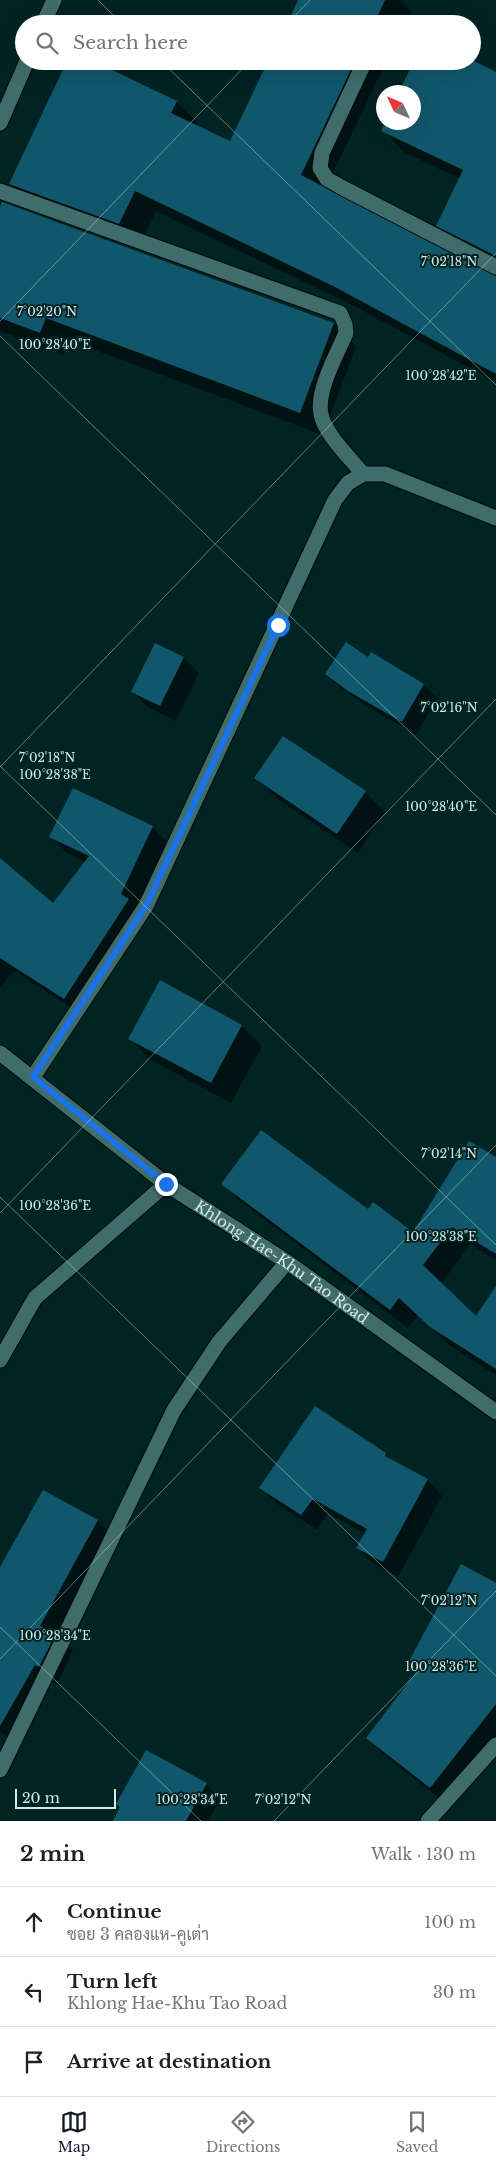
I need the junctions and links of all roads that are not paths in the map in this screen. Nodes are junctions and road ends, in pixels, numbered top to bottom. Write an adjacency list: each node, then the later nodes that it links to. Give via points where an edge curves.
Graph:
1 (54, 0): 2 (street)
2 (48, 15)
3 (23, 70): 5 (street)
4 (361, 70): 7 (street, via 322,153 320,168 328,179 343,188)
5 (0, 123)
6 (0, 191): 8 (street, via 340,313 346,333 321,394 321,414 327,428)
7 (496, 267)
8 (363, 474): 9 (street, via 385,474); 11 (street, via 348,483 335,500 146,906)
9 (496, 518)
10 (0, 1053): 11 (street, Khlong Hae-Khu Tao Road)
11 (33, 1077): 12 (street, Khlong Hae-Khu Tao Road)
12 (166, 1184): 13 (street, Khlong Hae-Khu Tao Road); 14 (street, via 35,1298)
13 (287, 1262): 15 (street, Khlong Hae-Khu Tao Road); 17 (street, via 219,1342 174,1410)
14 (0, 1360)
15 (496, 1412)
16 (496, 1745): 18 (street)
17 (0, 1770)
18 (428, 1821)

